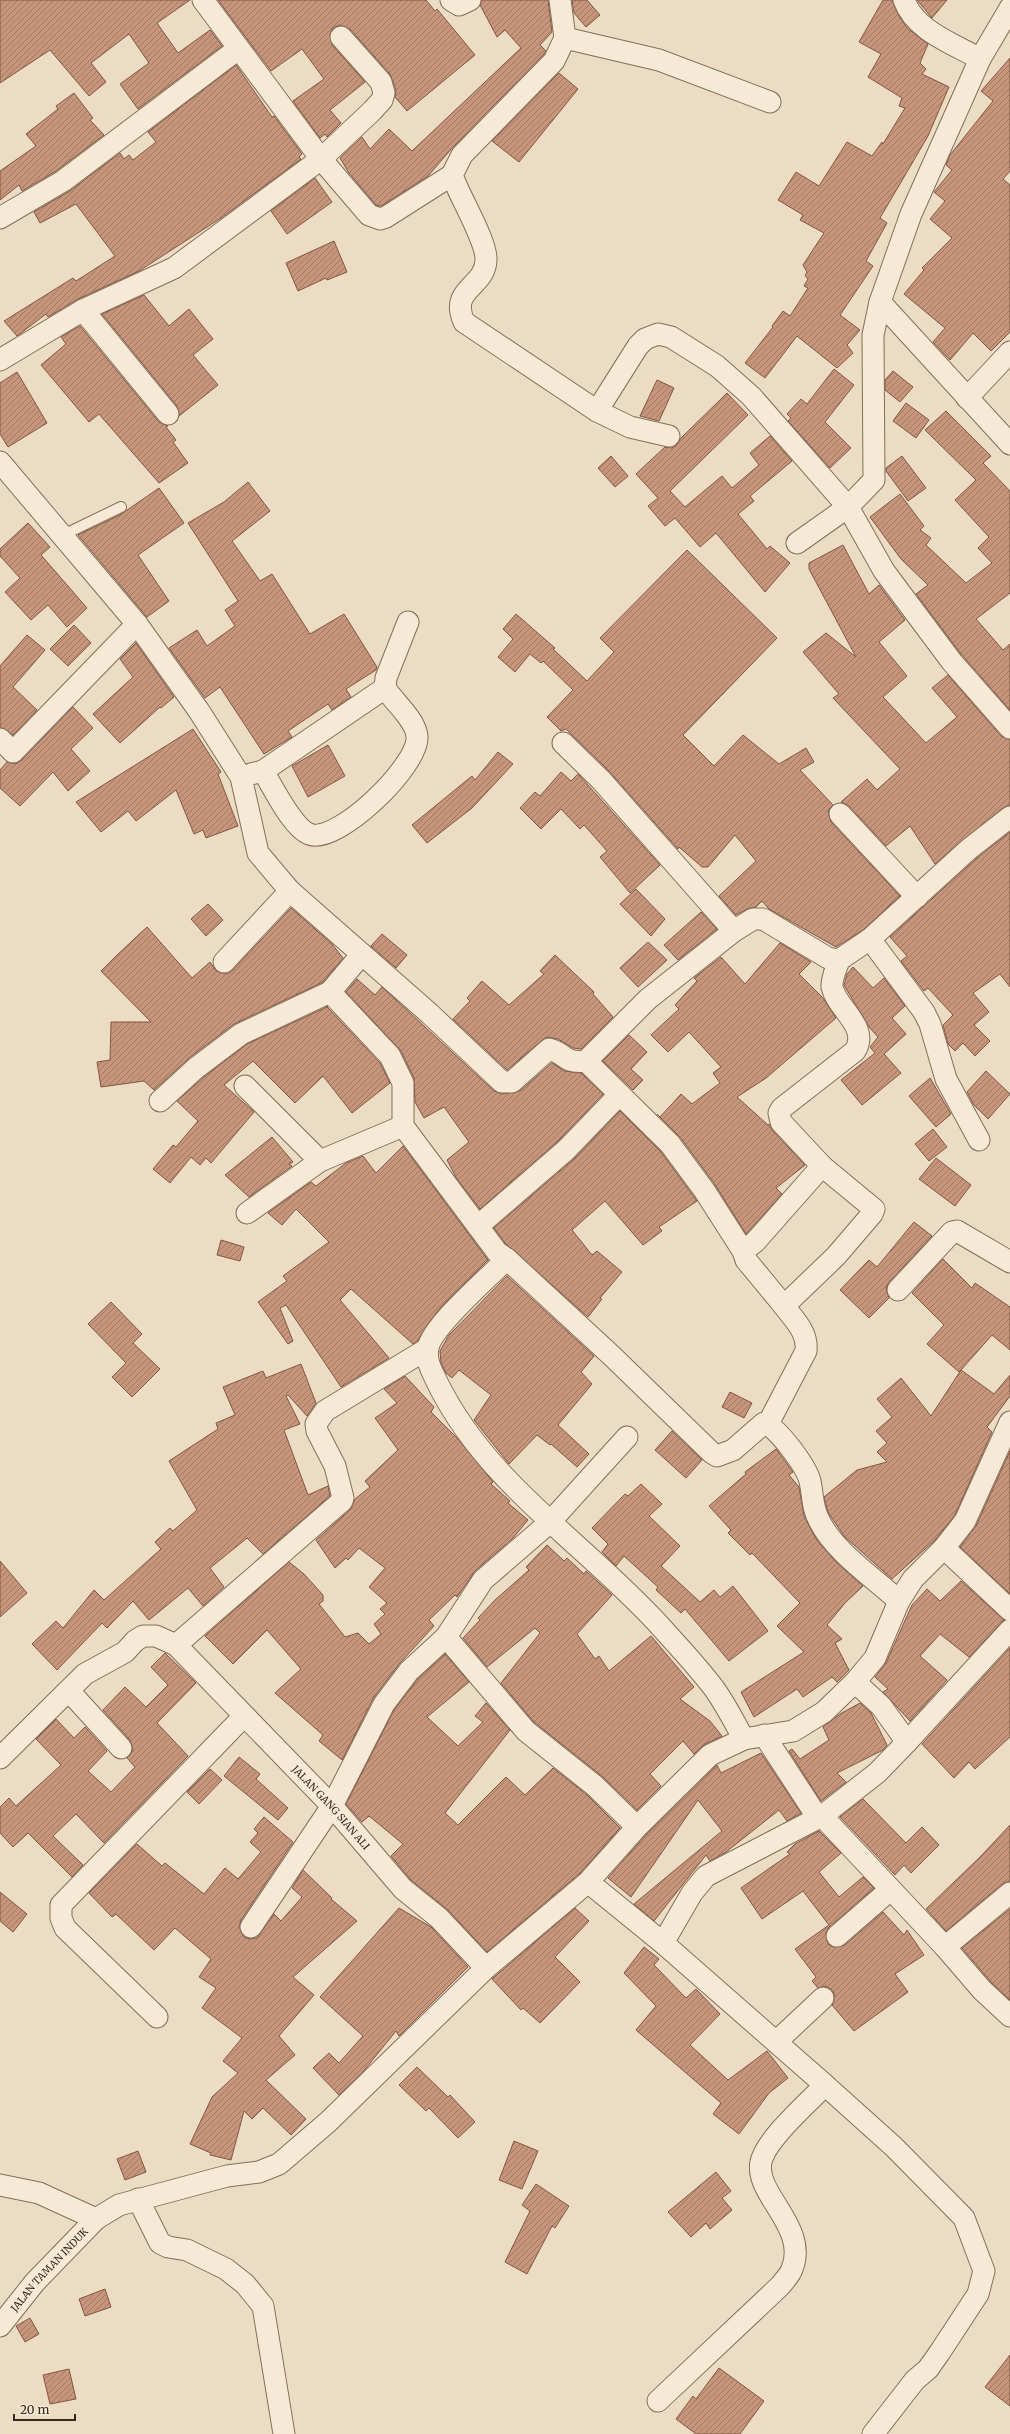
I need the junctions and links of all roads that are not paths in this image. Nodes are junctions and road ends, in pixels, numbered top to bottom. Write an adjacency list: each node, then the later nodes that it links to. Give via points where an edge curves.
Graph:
1 (451, 0): 2 (street, via 459,5)
2 (470, 0)
3 (560, 0): 8 (street)
4 (904, 0): 10 (street, via 914,16 932,32)
5 (206, 1): 9 (street)
6 (1010, 8): 10 (street)
7 (342, 37): 12 (street, via 377,76 384,93 377,106)
8 (565, 38): 11 (street, via 659,60); 13 (street, via 554,61 462,155)
9 (238, 49): 12 (street); 14 (street, via 63,181)
10 (980, 59): 15 (street, via 911,214)
11 (770, 102)
12 (321, 159): 13 (street, via 365,212 380,219); 16 (street, via 174,268)
13 (452, 175): 20 (street, via 486,254 482,274 460,298 460,312 464,322)
14 (0, 218)
15 (880, 302): 19 (street); 25 (street, via 873,335 874,480)
16 (83, 310): 18 (street); 21 (street)
17 (1010, 352): 19 (street)
18 (0, 360)
19 (967, 398): 23 (street)
20 (597, 411): 22 (street, via 630,427); 25 (street, via 645,339 658,334 671,337 717,366 751,396)
21 (168, 414)
22 (670, 436)
23 (1010, 444)
24 (0, 462): 27 (street)
25 (848, 506): 28 (street); 32 (street, via 889,577 952,662)
26 (121, 507): 27 (lane)
27 (61, 536): 30 (street)
28 (797, 543)
29 (408, 622): 31 (street, via 386,678)
30 (137, 624): 33 (street, via 13,752); 36 (street)
31 (385, 688): 35 (street); 35 (street, via 417,735 415,747 411,758 378,799 345,824 317,836 309,834 292,817)
32 (1010, 728)
33 (0, 739)
34 (563, 743): 41 (street, via 601,780)
35 (263, 771): 36 (street)
36 (241, 777): 39 (street, via 258,853)
37 (840, 814): 40 (street)
38 (1010, 817): 40 (street, via 969,849)
39 (290, 892): 43 (street); 45 (street)
40 (917, 897): 42 (street)
41 (734, 930): 44 (street, via 752,919 763,919 828,958); 47 (street, via 648,999)
42 (870, 939): 44 (street); 52 (street, via 924,1012 946,1079)
43 (362, 954): 46 (street); 47 (street, via 502,1082 512,1082 549,1049 572,1062)
44 (839, 960): 54 (street, via 832,985 835,996 857,1028 860,1044 856,1051 778,1113 781,1122)
45 (224, 962)
46 (330, 992): 50 (street, via 241,1034 196,1068); 51 (street, via 390,1056 398,1070 404,1097)
47 (586, 1061): 49 (street)
48 (245, 1086): 53 (street)
49 (619, 1095): 56 (street, via 566,1150); 57 (street, via 670,1144)
50 (160, 1101)
51 (403, 1126): 53 (street); 56 (street)
52 (979, 1140)
53 (320, 1161): 55 (street)
54 (822, 1166): 57 (street, via 755,1242); 61 (street, via 872,1205 874,1211 836,1256)
55 (247, 1213)
56 (478, 1226): 58 (street, via 498,1252)
57 (744, 1251): 61 (street, via 746,1260)
58 (507, 1259): 62 (street, via 445,1321 430,1339); 64 (street, via 712,1453 717,1456 725,1455 764,1423)
59 (1010, 1262): 60 (street, via 957,1231 952,1232)
60 (898, 1290)
61 (784, 1306): 64 (street, via 804,1331 806,1351)
62 (427, 1349): 66 (street, via 428,1363 446,1400 469,1436); 72 (street, via 325,1411 316,1424 317,1431 335,1466 344,1498)
63 (1010, 1422): 67 (street, via 965,1521)
64 (768, 1424): 68 (street, via 806,1469 814,1510 820,1524 837,1546)
65 (627, 1437): 66 (street)
66 (549, 1523): 71 (street, via 483,1580); 77 (street, via 609,1574 661,1627 714,1688)
67 (944, 1548): 68 (street, via 913,1579); 69 (street)
68 (899, 1601): 73 (street, via 875,1658)
69 (1010, 1610)
70 (1010, 1630): 78 (street)
71 (446, 1637): 81 (street, via 409,1671 384,1704); 83 (street, via 526,1731 595,1786)
72 (176, 1646): 74 (street, JALAN GANG SIAN ALI, via 156,1636 143,1636 126,1652 85,1674); 75 (street, JALAN GANG SIAN ALI)
73 (856, 1682): 76 (street, via 824,1712 793,1731); 78 (street, via 881,1706)
74 (69, 1691): 79 (street); 80 (street, JALAN GANG SIAN ALI)
75 (244, 1716): 81 (street, JALAN GANG SIAN ALI); 94 (street, via 61,1905 60,1918 65,1928)
76 (764, 1735): 77 (street); 82 (street)
77 (744, 1739): 83 (street, via 710,1755)
78 (907, 1742): 82 (street, via 877,1773)
79 (121, 1748)
80 (0, 1758)
81 (332, 1806): 87 (street); 91 (street, JALAN GANG SIAN ALI, via 403,1889 439,1918)
82 (820, 1817): 85 (street); 89 (street, via 706,1876 692,1893)
83 (637, 1827): 84 (street)
84 (588, 1882): 89 (street); 91 (street)
85 (890, 1890): 88 (street); 90 (street)
86 (1010, 1892): 90 (street)
87 (251, 1927)
88 (837, 1936)
89 (663, 1943): 95 (street)
90 (945, 1947): 93 (street, via 982,1990)
91 (486, 1968): 98 (street, via 328,2122 279,2164 258,2172 227,2176)
92 (823, 1998): 95 (street)
93 (1010, 2016)
94 (157, 2017)
95 (776, 2042): 96 (street)
96 (825, 2085): 100 (street, via 770,2143 761,2162 762,2180 786,2218 795,2247 792,2269 780,2286); 102 (street, via 894,2147 964,2218 984,2272 978,2294 947,2343)
97 (0, 2185): 98 (street)
98 (114, 2210): 99 (street, JALAN TAMAN INDUK, via 35,2282); 101 (street, via 160,2243 187,2250 226,2270 245,2284 263,2306)
99 (0, 2326)
100 (658, 2401)
101 (284, 2434)
102 (873, 2434)

